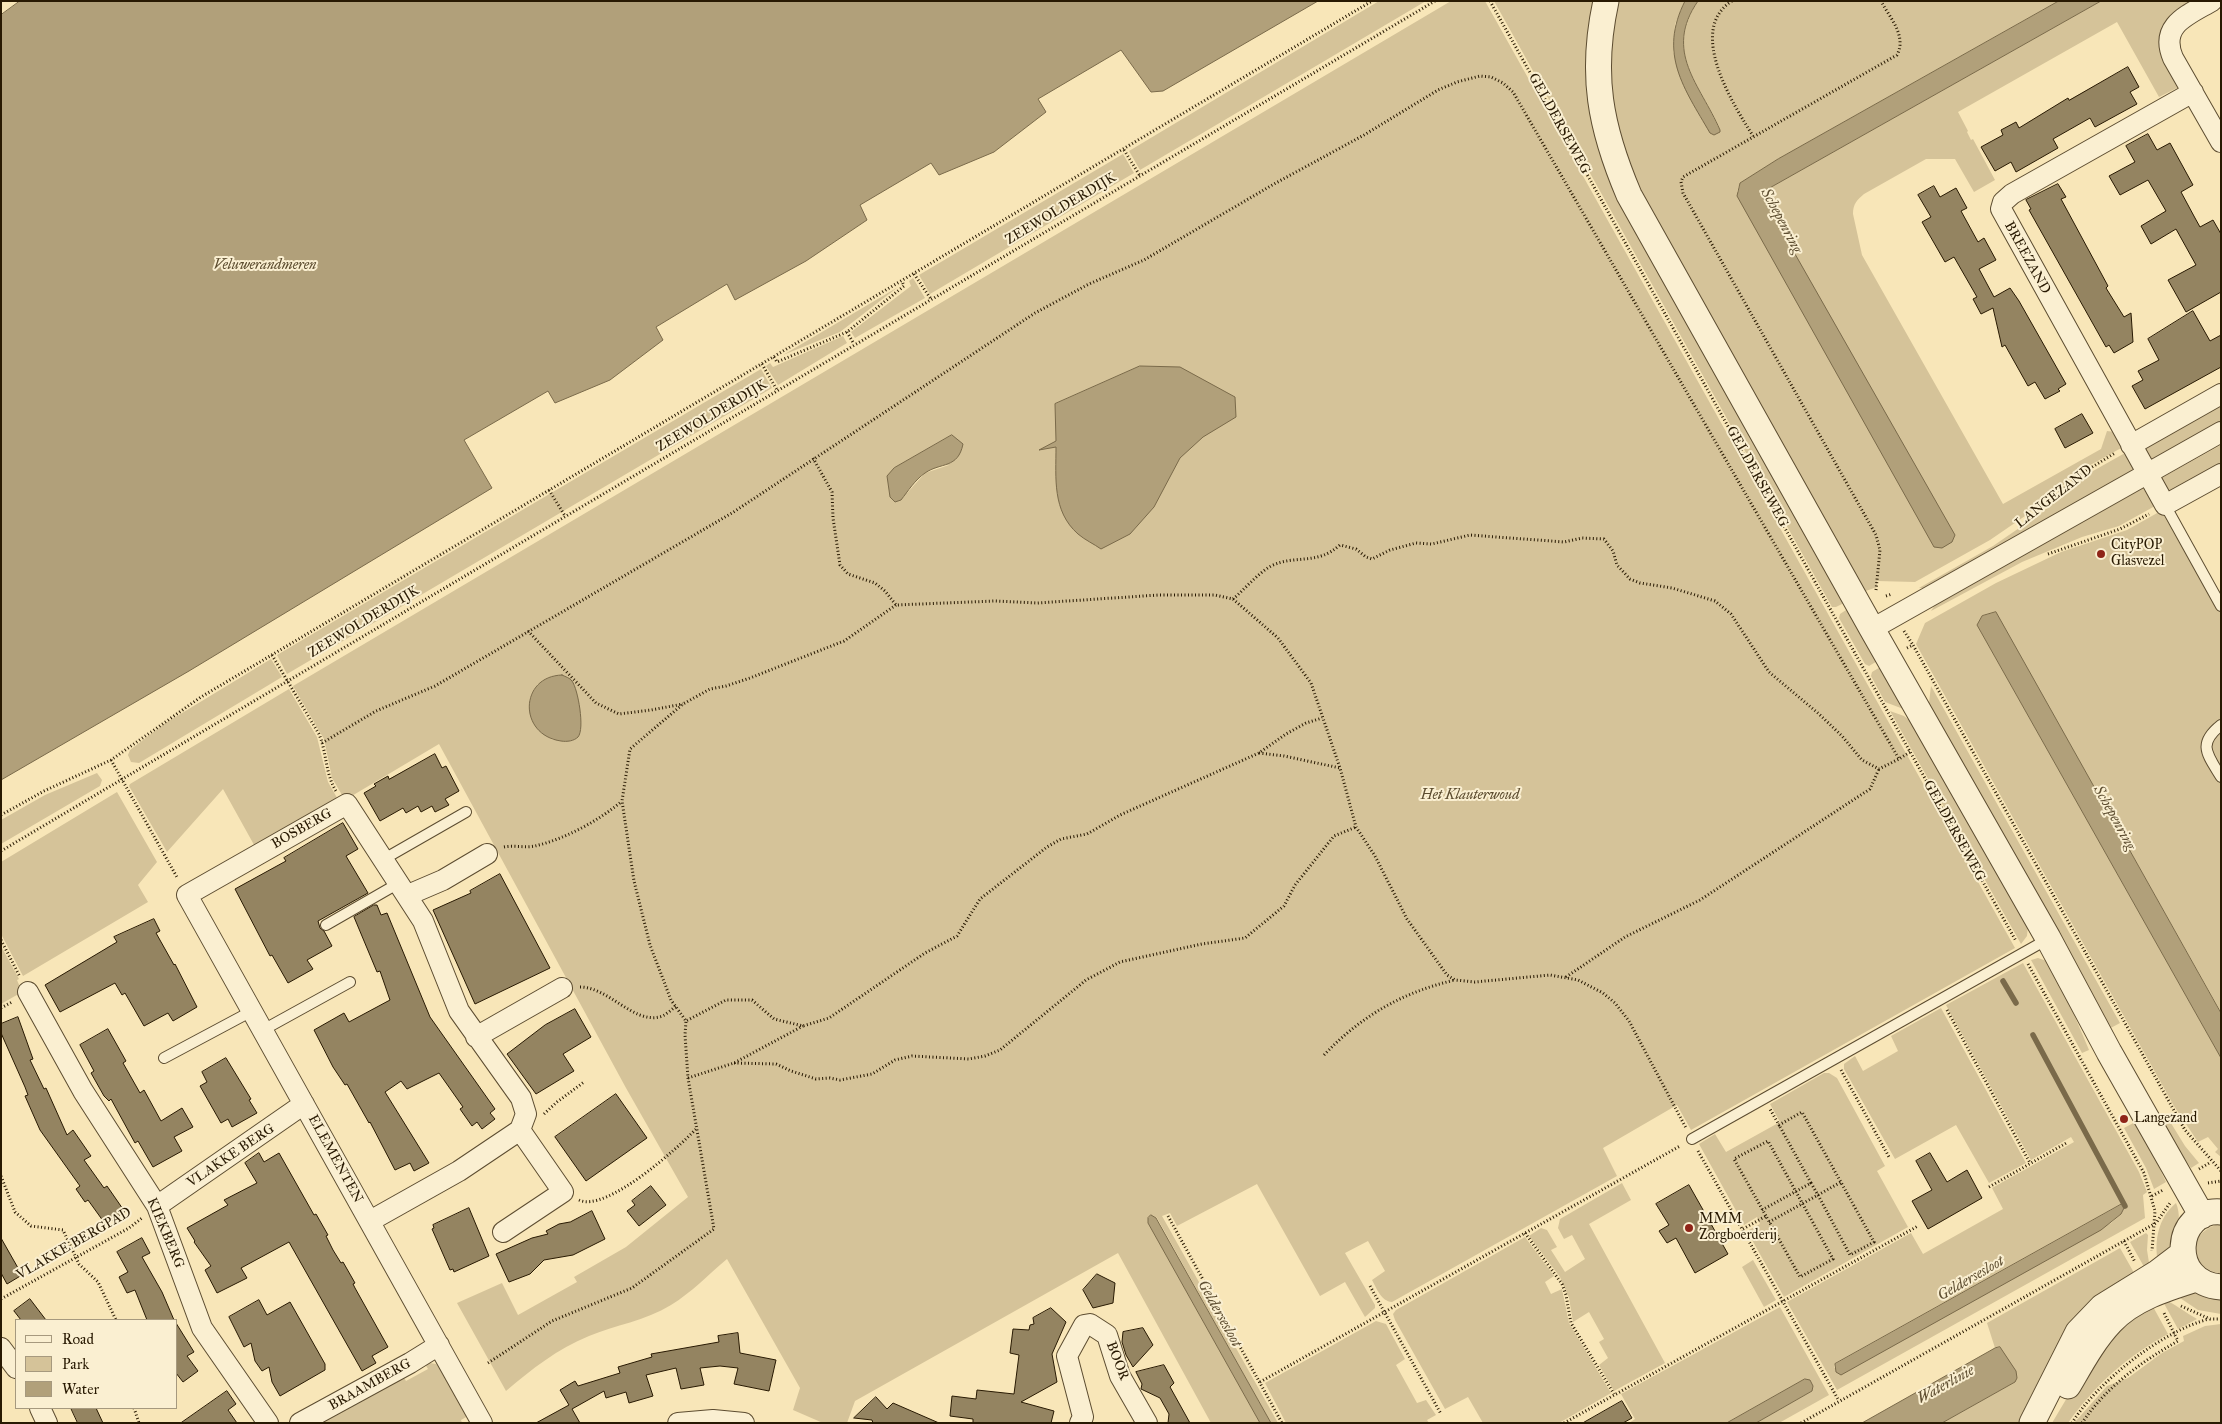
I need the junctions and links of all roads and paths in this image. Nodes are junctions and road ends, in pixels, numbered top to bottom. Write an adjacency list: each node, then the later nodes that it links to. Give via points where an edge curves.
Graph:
1 (1362, 1): 9 (path)
2 (1372, 1): 9 (path, ZEEWOLDERDIJK)
3 (1435, 1): 14 (path, ZEEWOLDERDIJK)
4 (1490, 1): 50 (path, GELDERSEWEG)
5 (1606, 1): 40 (street, GELDERSEWEG, via 1598,56 1600,95 1605,132 1620,173 1640,216)
6 (1732, 1): 11 (path, via 1714,22 1713,52 1727,93)
7 (1881, 1): 11 (path, via 1901,38 1897,55)
8 (2212, 1): 10 (street, via 2177,22 2170,33 2170,51)
9 (1365, 6): 13 (path, ZEEWOLDERDIJK)
10 (2193, 92): 12 (street); 25 (street, BREEZAND, via 2012,194 2003,202 2001,210)
11 (1753, 136): 34 (path, via 1683,177 1681,188 1876,535 1880,550)
12 (2221, 142)
13 (1124, 150): 14 (path); 15 (path, ZEEWOLDERDIJK)
14 (1140, 176): 17 (path, ZEEWOLDERDIJK)
15 (914, 274): 16 (path, ZEEWOLDERDIJK); 17 (path)
16 (902, 281): 18 (path, via 904,286); 20 (path, ZEEWOLDERDIJK)
17 (930, 299): 19 (path, ZEEWOLDERDIJK)
18 (847, 332): 19 (path); 20 (path, via 777,362)
19 (854, 345): 22 (path, ZEEWOLDERDIJK)
20 (774, 357): 21 (path, ZEEWOLDERDIJK)
21 (762, 364): 22 (path); 29 (path, ZEEWOLDERDIJK)
22 (778, 390): 31 (path, ZEEWOLDERDIJK)
23 (2221, 394): 25 (street)
24 (2221, 432): 27 (street, LANGEZAND)
25 (2131, 445): 27 (street, BREEZAND); 32 (path, LANGEZAND, via 2084,472)
26 (813, 458): 38 (path, via 832,492 840,565 848,574 875,583); 42 (path, via 732,513); 52 (path, via 1034,312 1144,260 1364,136 1438,90 1472,78 1491,77 1514,92)
27 (2146, 474): 30 (street, BREEZAND); 40 (street, LANGEZAND)
28 (2221, 474): 30 (street)
29 (550, 490): 31 (path); 44 (path, ZEEWOLDERDIJK)
30 (2165, 505): 33 (path, via 2120,529); 39 (lane)
31 (565, 516): 45 (path, ZEEWOLDERDIJK)
32 (2031, 516)
33 (2046, 554)
34 (1876, 590)
35 (1893, 594): 36 (path)
36 (1886, 596)
37 (1233, 599): 38 (path, via 1215,595 1159,595 1038,603 996,601); 47 (path, via 1278,638 1311,682); 55 (path, via 1271,566 1321,557 1340,545 1356,549 1372,559 1416,543 1432,544 1470,535 1564,542 1582,538 1604,539 1613,551 1617,565 1630,578 1715,601 1731,614 1769,672 1819,714 1862,760)
38 (896, 605): 46 (path, via 844,641 750,678 710,688)
39 (2221, 606)
40 (1872, 629): 69 (street, GELDERSEWEG)
41 (1913, 629): 43 (path)
42 (528, 631): 46 (path, via 596,703 619,714); 49 (path, via 435,686 376,711)
43 (1906, 634)
44 (272, 655): 45 (path); 53 (path, ZEEWOLDERDIJK, via 201,697)
45 (287, 680): 49 (path); 57 (path, ZEEWOLDERDIJK)
46 (683, 704): 58 (path, via 630,750)
47 (1322, 718): 51 (path, via 1286,734); 54 (path)
48 (2221, 725): 56 (lane, via 2206,738 2205,746)
49 (322, 743): 59 (path, via 330,781)
50 (1910, 752): 52 (path); 71 (path, GELDERSEWEG)
51 (1259, 753): 54 (path); 81 (path, via 1120,815 1087,834 1061,839 1047,847 980,899 957,936 925,953 829,1018)
52 (1898, 759): 55 (path)
53 (111, 760): 57 (path); 61 (path, ZEEWOLDERDIJK)
54 (1340, 768): 62 (path)
55 (1878, 769): 72 (path, via 1870,789 1854,800 1700,900 1625,937)
56 (2221, 777)
57 (121, 779): 63 (path, ZEEWOLDERDIJK); 67 (path)
58 (622, 801): 64 (path, via 593,823 549,842 507,846); 78 (path, via 634,881 650,945)
59 (347, 804): 65 (street, BOSBERG); 67 (street, BOSBERG)
60 (466, 812): 65 (lane)
61 (1, 815)
62 (1356, 828): 73 (path, via 1375,856 1407,919 1447,975); 87 (path, via 1334,836 1284,906 1245,938 1120,962 1086,980 1000,1050 985,1056 970,1059 912,1056 895,1060 872,1074 840,1080 816,1079 776,1064)
63 (1, 851)
64 (486, 854): 66 (street, via 443,880)
65 (384, 859): 66 (street, BOSBERG)
66 (403, 889): 68 (lane); 83 (street, BOSBERG, via 424,921 459,1011)
67 (187, 895): 79 (street, ELEMENTEN)
68 (326, 925)
69 (2048, 938): 71 (lane); 106 (street, GELDERSEWEG)
70 (1, 940): 76 (path)
71 (2022, 953): 77 (lane); 93 (path, GELDERSEWEG)
72 (1565, 978): 73 (path, via 1550,975 1476,982); 97 (path, via 1594,988 1615,1003 1629,1021)
73 (1455, 980): 84 (path, via 1417,991 1382,1007 1350,1029)
74 (350, 982): 82 (lane)
75 (562, 988): 78 (path, via 593,988 642,1016 660,1018); 83 (street)
76 (28, 992): 111 (street, KIEKBERG, via 83,1091)
77 (1941, 998): 86 (lane); 100 (path)
78 (676, 1006): 80 (path)
79 (252, 1011): 82 (street, ELEMENTEN); 85 (lane)
80 (686, 1021): 81 (path, via 726,1000 752,1000 774,1019); 88 (path)
81 (803, 1026): 87 (path)
82 (263, 1030): 91 (street, ELEMENTEN)
83 (476, 1037): 96 (street, BOSBERG, via 521,1098 526,1114)
84 (1324, 1055)
85 (164, 1058)
86 (1834, 1058): 90 (lane); 99 (path)
87 (734, 1063): 88 (path)
88 (688, 1078): 95 (path)
89 (584, 1082): 96 (path, via 534,1124)
90 (1764, 1098): 94 (path); 97 (lane)
91 (304, 1104): 111 (street, VLAKKE BERG); 116 (street, ELEMENTEN)
92 (2123, 1115): 93 (path)
93 (2115, 1120): 118 (path, GELDERSEWEG, via 2148,1183)
94 (1779, 1125): 103 (path, via 1802,1112); 104 (path)
95 (697, 1129): 108 (path, via 659,1164 600,1199 583,1202); 139 (path, via 714,1229 632,1288 552,1321)
96 (520, 1130): 108 (street); 116 (street, via 459,1171)
97 (1692, 1139): 120 (path); 122 (path)
98 (2068, 1142): 100 (path)
99 (1889, 1157)
100 (2030, 1163): 105 (path)
101 (1, 1176): 125 (path, via 15,1212 30,1226 63,1230)
102 (2221, 1181): 106 (path)
103 (1841, 1182): 109 (path); 109 (path, via 1874,1242 1850,1255)
104 (1811, 1183): 107 (path); 109 (path)
105 (1989, 1186)
106 (2188, 1189): 113 (street, GELDERSEWEG); 118 (path, via 2170,1203)
107 (1796, 1191): 110 (path); 112 (path); 112 (path, via 1768,1140 1734,1159)
108 (563, 1192): 121 (street)
109 (1818, 1195): 110 (path)
110 (1803, 1203): 117 (path); 117 (path, via 1833,1259 1800,1277)
111 (157, 1206): 125 (path, VLAKKE BERGPAD, via 128,1228); 149 (street, KIEKBERG, via 202,1328)
112 (1762, 1210): 115 (path)
113 (2211, 1214): 124 (street, via 2186,1232)
114 (1168, 1216): 141 (path)
115 (1766, 1216): 117 (path); 120 (path)
116 (370, 1221): 137 (street, ELEMENTEN)
117 (1769, 1222)
118 (2156, 1223): 123 (path); 127 (path, GELDERSEWEG, via 2152,1244)
119 (1918, 1226): 131 (path)
120 (1743, 1229): 131 (path)
121 (503, 1232)
122 (1525, 1233): 132 (path); 142 (path, via 1562,1284 1571,1323)
123 (2124, 1241): 127 (path); 143 (path)
124 (2182, 1254): 126 (street); 127 (street)
125 (76, 1258): 130 (path, VLAKKE BERGPAD); 134 (path, via 98,1282)
126 (2196, 1279): 127 (street); 129 (street)
127 (2155, 1284): 135 (path, via 2182,1307); 136 (path); 159 (street, via 2102,1307 2078,1332); 160 (street, via 2139,1301 2111,1321 2091,1347)
128 (1370, 1286): 132 (path)
129 (2221, 1287)
130 (1, 1299)
131 (1782, 1302): 142 (path); 143 (path)
132 (1385, 1312): 141 (path); 146 (path)
133 (2221, 1318): 135 (path)
134 (116, 1319)
135 (2210, 1319): 136 (path)
136 (2175, 1334): 161 (path, via 2136,1357 2098,1388); 162 (path, via 2178,1341 2145,1360 2096,1402)
137 (438, 1345): 150 (street, BRAAMBERG, via 410,1364); 151 (street, ELEMENTEN)
138 (1, 1348): 140 (street)
139 (488, 1362)
140 (15, 1367)
141 (1260, 1382): 156 (path)
142 (1614, 1394): 157 (path)
143 (1839, 1401): 158 (path)
144 (40, 1409): 147 (street)
145 (134, 1409): 148 (path)
146 (1441, 1414)
147 (47, 1423)
148 (139, 1423)
149 (268, 1423)
150 (300, 1423)
151 (482, 1423)
152 (678, 1423): 153 (street, via 713,1420)
153 (744, 1423)
154 (1080, 1423): 155 (street, BOOR, via 1082,1417 1068,1356 1084,1325 1090,1324 1107,1335 1120,1376)
155 (1147, 1423)
156 (1282, 1423)
157 (1564, 1423)
158 (1800, 1423)
159 (2032, 1423)
160 (2046, 1423)
161 (2072, 1423)
162 (2082, 1423)

